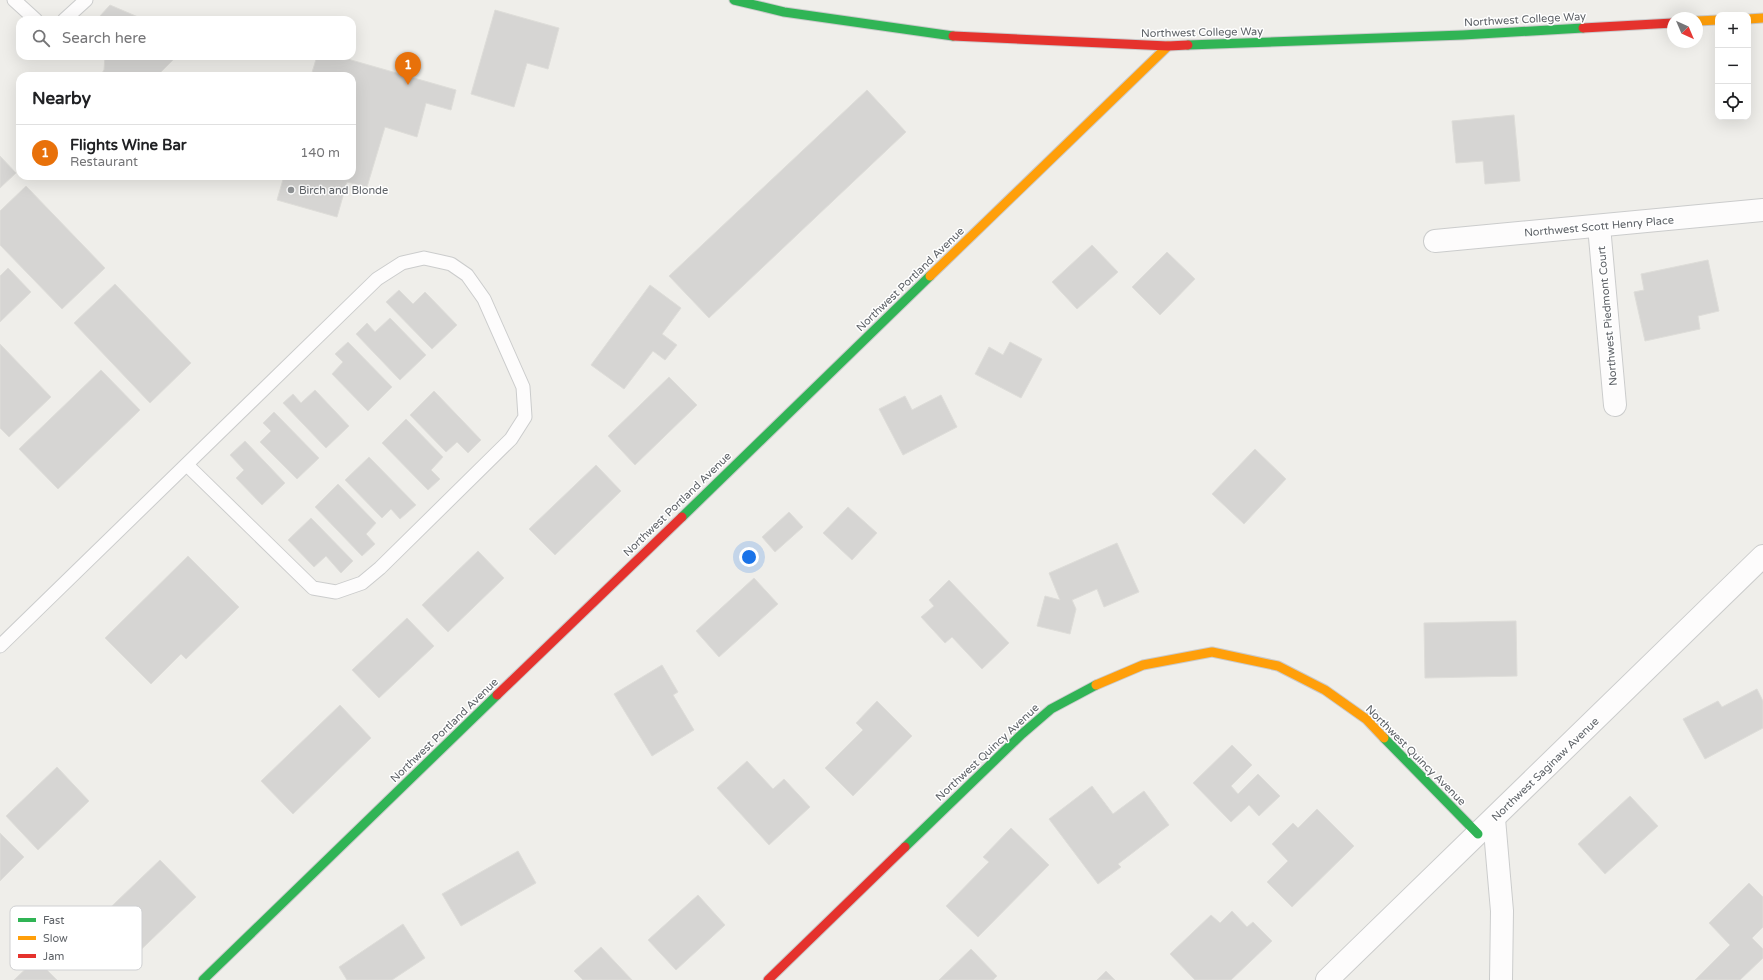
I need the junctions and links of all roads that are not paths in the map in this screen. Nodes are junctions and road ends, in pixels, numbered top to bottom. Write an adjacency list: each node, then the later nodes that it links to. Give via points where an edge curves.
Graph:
1 (14, 0): 4 (lane)
2 (86, 0): 5 (lane)
3 (734, 0): 11 (street, Northwest College Way, via 784,12 956,36)
4 (32, 16)
5 (68, 16)
6 (1751, 18): 7 (street)
7 (1763, 18)
8 (1715, 20): 9 (street)
9 (1703, 21)
10 (1667, 23): 11 (street, Northwest College Way, via 1455,35)
11 (1168, 46): 21 (street, Northwest Portland Avenue)
12 (1763, 210): 13 (street, Northwest Scott Henry Place)
13 (1599, 226): 14 (street, Northwest Scott Henry Place); 15 (street, Northwest Piedmont Court)
14 (1435, 241)
15 (1615, 405)
16 (187, 465): 16 (lane, via 378,279 402,263 424,258 451,264 467,275 484,299 523,388 525,417 511,439 380,568 362,583 336,592 313,588); 18 (lane)
17 (1763, 556): 19 (street, Northwest Saginaw Avenue)
18 (0, 646)
19 (1494, 819): 20 (street, Northwest Saginaw Avenue); 24 (street, via 1502,911)
20 (1478, 834): 22 (street, Northwest Quincy Avenue, via 1366,719 1318,686 1278,666 1212,652 1143,666 1089,688 1058,705 1022,734); 23 (street, Northwest Saginaw Avenue)
21 (203, 980)
22 (768, 980)
23 (1327, 980)
24 (1501, 980)

